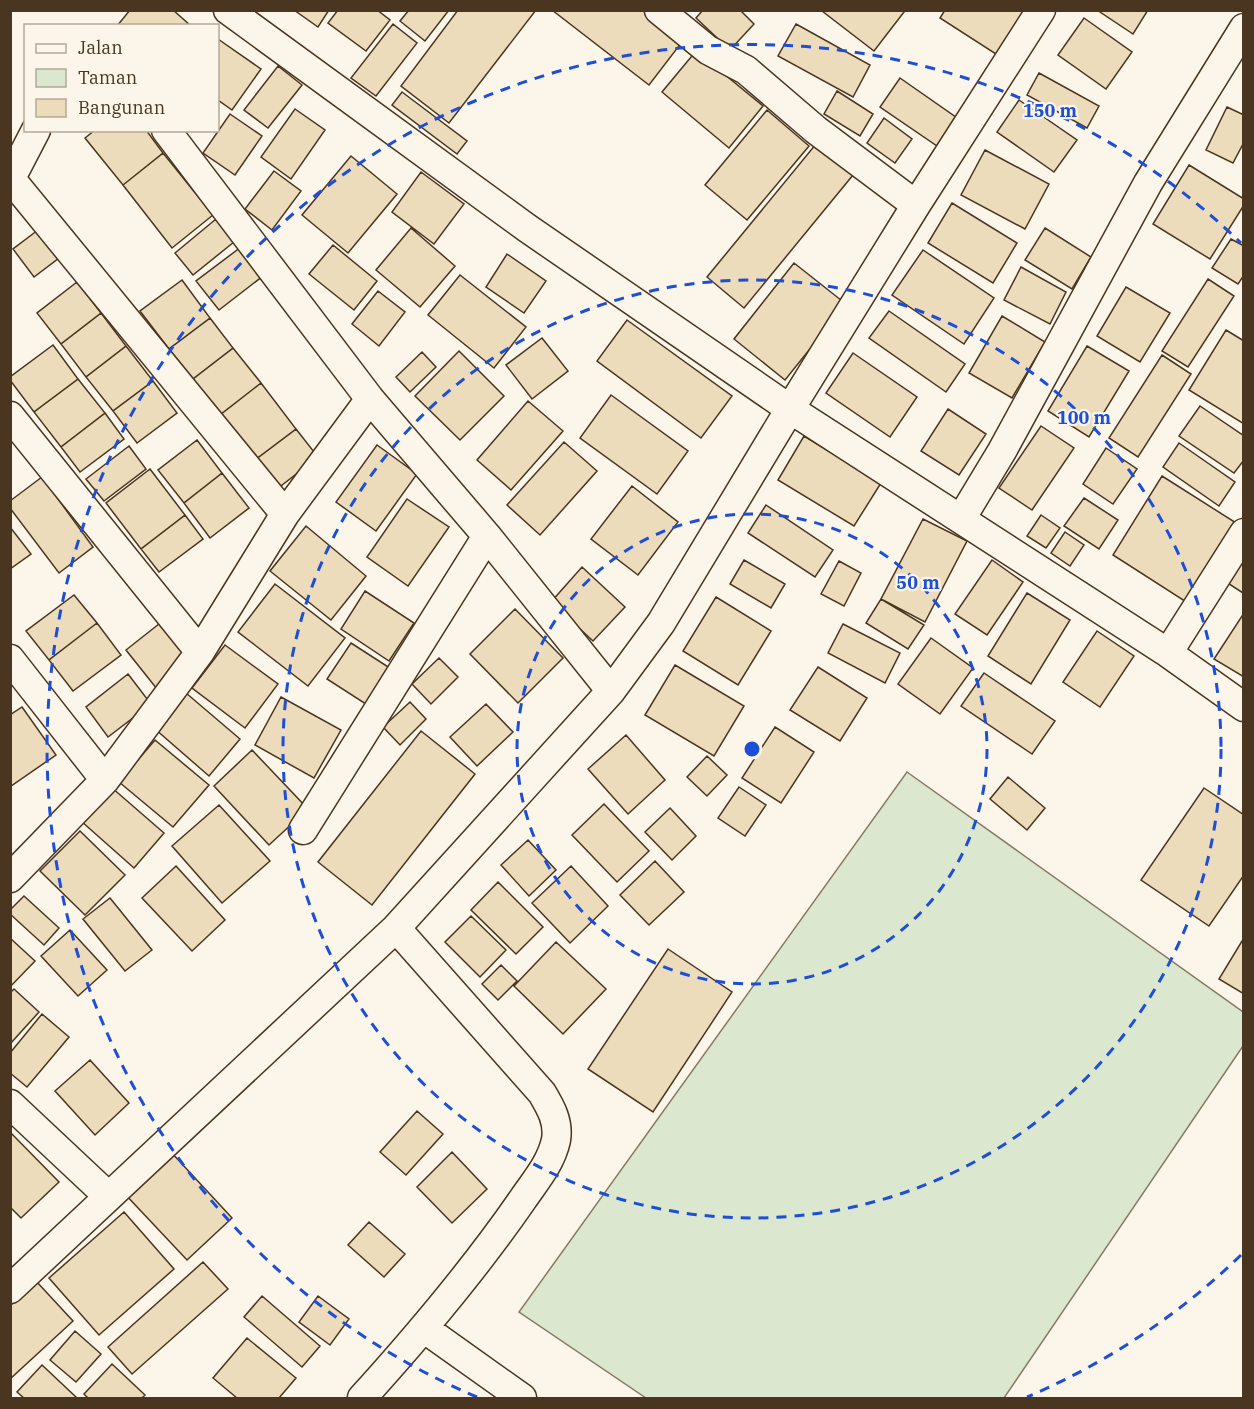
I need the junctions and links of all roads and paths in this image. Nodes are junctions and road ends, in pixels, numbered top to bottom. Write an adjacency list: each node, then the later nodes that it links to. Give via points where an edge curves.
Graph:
1 (228, 10): 10 (street, via 527,228)
2 (659, 10): 8 (street, via 708,50 746,70 816,130)
3 (1041, 10): 8 (street)
4 (1244, 28): 13 (street, via 1148,183)
5 (35, 132): 7 (street)
6 (168, 132): 9 (street)
7 (11, 180): 12 (street)
8 (916, 206): 10 (street)
9 (370, 399): 12 (street); 15 (street)
10 (790, 409): 13 (street); 19 (street, via 662,623)
11 (10, 416): 16 (street)
12 (285, 514): 16 (street)
13 (961, 519): 17 (street)
14 (1244, 533): 17 (street)
15 (487, 536): 19 (street); 22 (street)
16 (200, 652): 21 (street)
17 (1168, 653): 20 (street)
18 (10, 658): 21 (street)
19 (611, 691): 24 (street)
20 (1244, 707)
21 (105, 780): 23 (street)
22 (303, 830)
23 (10, 878)
24 (396, 928): 26 (street); 28 (street, via 542,1093 557,1125 551,1157 541,1173 500,1234)
25 (10, 1104): 26 (street)
26 (108, 1196): 27 (street)
27 (10, 1289)
28 (425, 1329): 29 (street); 30 (street)
29 (362, 1398)
30 (522, 1398)

